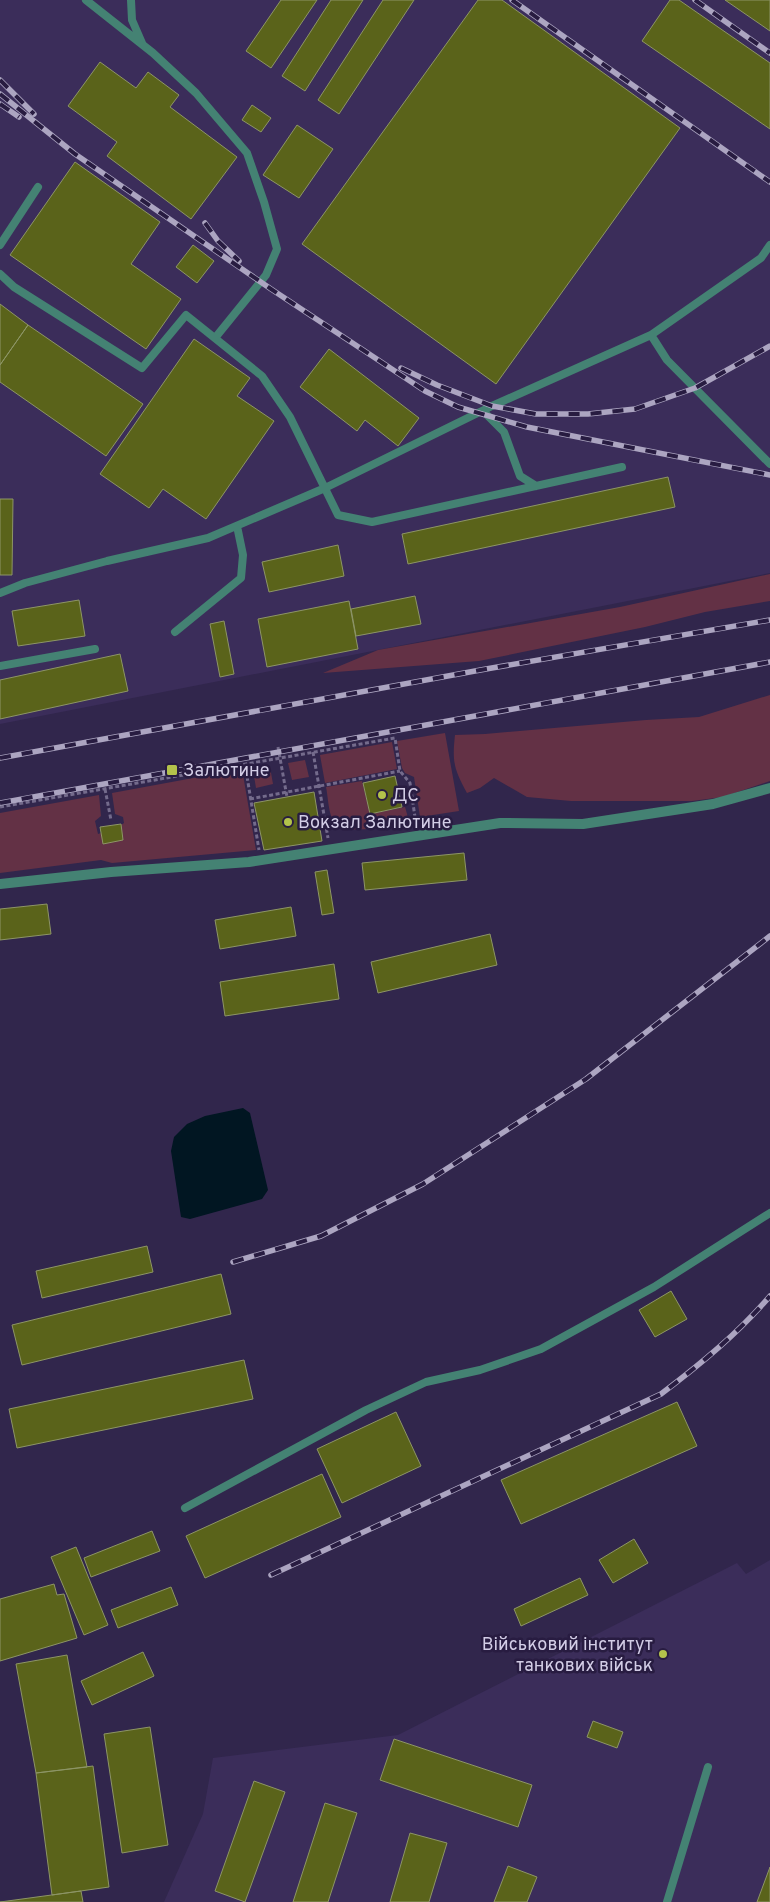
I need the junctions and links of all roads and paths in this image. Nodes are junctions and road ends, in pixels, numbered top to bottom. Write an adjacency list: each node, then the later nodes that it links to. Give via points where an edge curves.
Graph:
1 (86, 0): 3 (lane)
2 (130, 0): 3 (lane, via 132,20)
3 (142, 44): 9 (lane, via 196,93 247,153 277,249 266,275)
4 (38, 187): 6 (lane)
5 (770, 245): 8 (lane, via 761,258)
6 (0, 246)
7 (0, 274): 9 (lane, via 14,287 142,368 186,315)
8 (651, 335): 10 (lane); 11 (lane, via 667,360)
9 (214, 338): 14 (lane, via 262,376 290,416)
10 (483, 411): 13 (lane, via 504,432 520,476); 14 (lane)
11 (770, 464)
12 (622, 468): 13 (lane)
13 (536, 486): 14 (lane, via 372,522 338,515)
14 (325, 488): 15 (lane)
15 (236, 526): 16 (lane, via 208,538 107,561); 17 (lane, via 243,555 241,578)
16 (0, 593)
17 (175, 632)
18 (95, 650): 19 (lane)
19 (0, 666)
20 (278, 747): 22 (path)
21 (313, 752): 22 (path); 24 (path, via 395,738); 25 (path)
22 (280, 758): 23 (path); 28 (path)
23 (245, 764): 27 (path); 30 (path)
24 (400, 771): 25 (path); 33 (path, via 410,783)
25 (319, 786): 28 (path); 34 (path)
26 (770, 788): 33 (street, via 713,804 583,824 500,823)
27 (105, 789): 31 (path); 32 (path)
28 (286, 792): 29 (path); 30 (path)
29 (287, 797)
30 (250, 799): 35 (path)
31 (0, 807)
32 (111, 820)
33 (417, 836): 34 (street)
34 (330, 849): 35 (street)
35 (261, 860): 36 (street)
36 (0, 884)
37 (770, 1213): 38 (lane, via 654,1287 541,1349 480,1370 426,1382 366,1410)
38 (185, 1508)
39 (708, 1767): 40 (lane)
40 (668, 1902)

